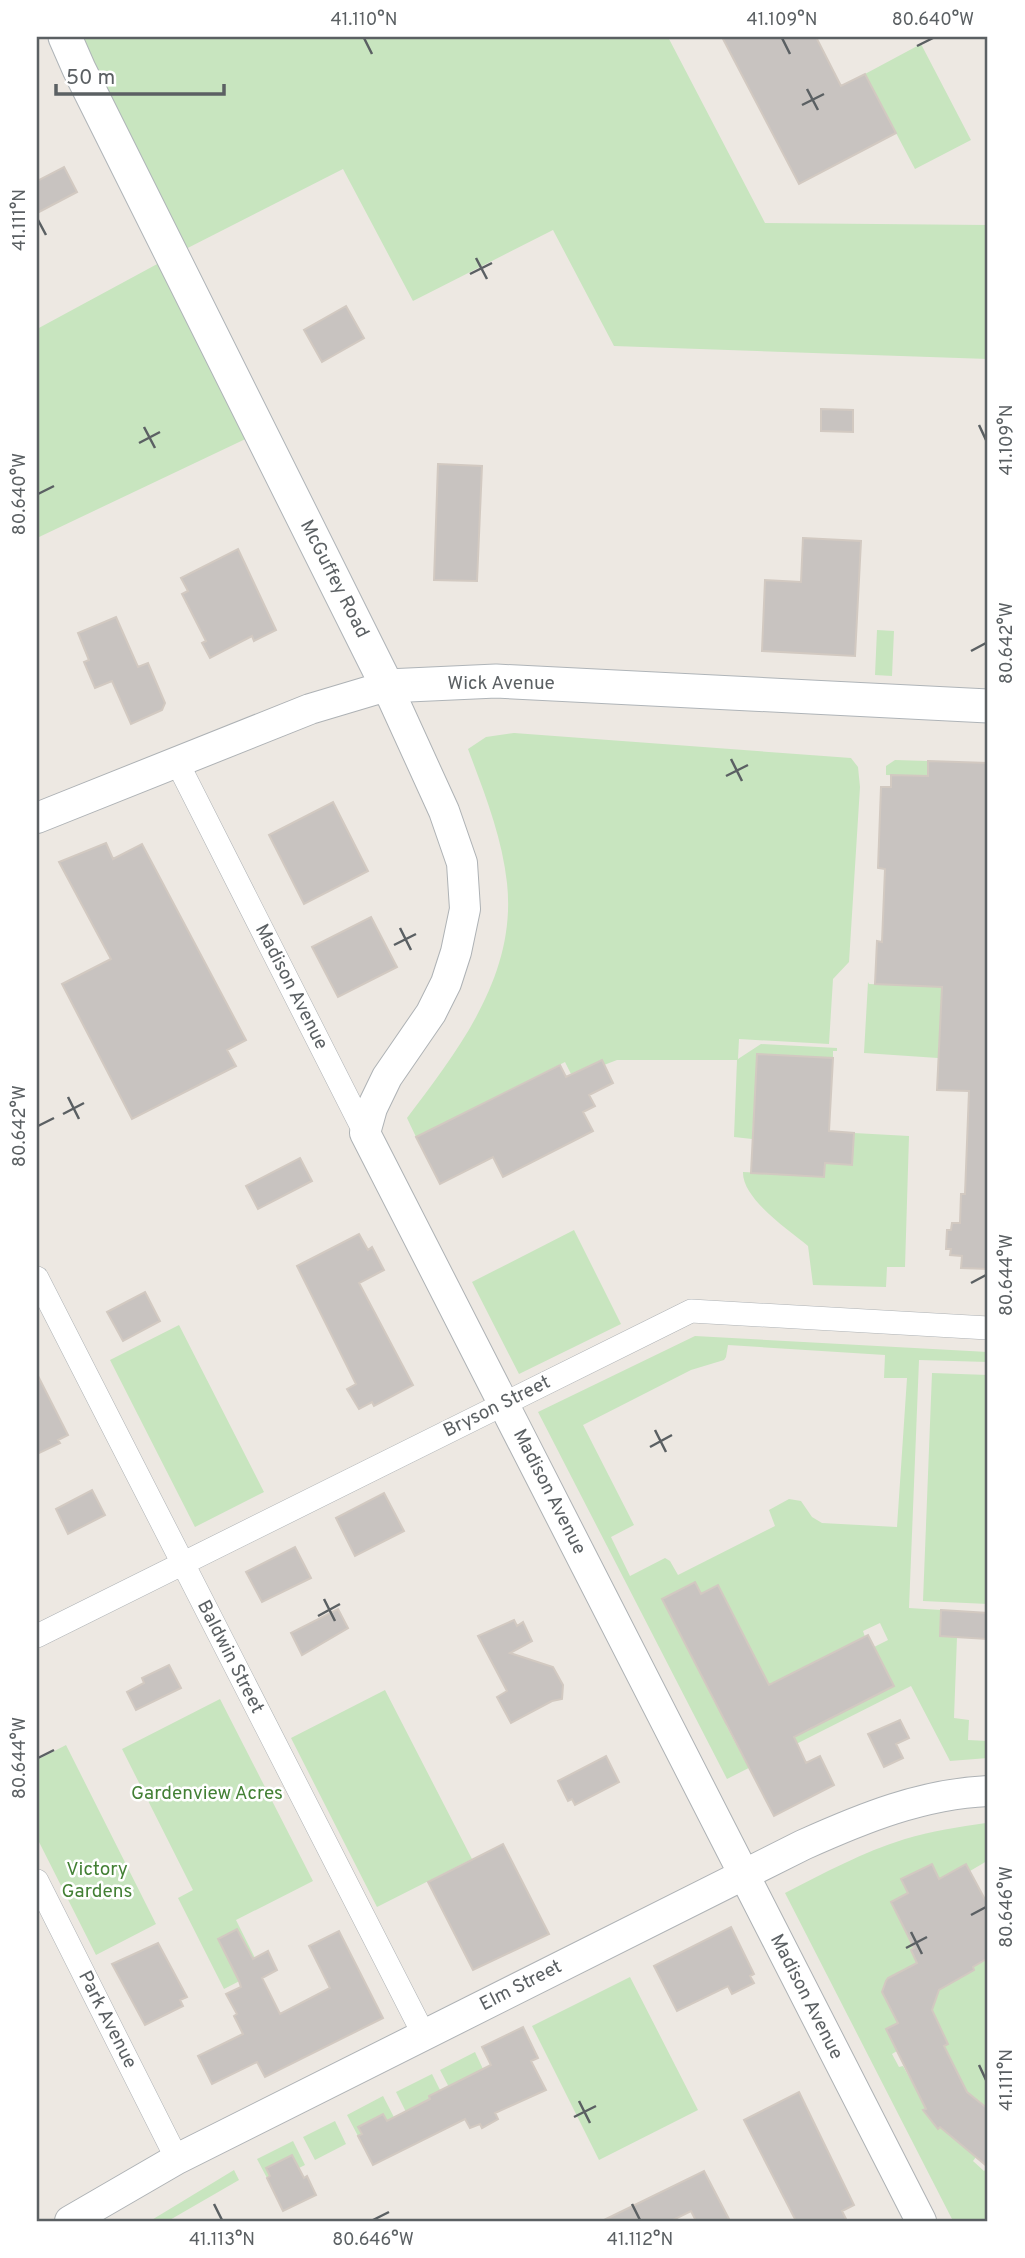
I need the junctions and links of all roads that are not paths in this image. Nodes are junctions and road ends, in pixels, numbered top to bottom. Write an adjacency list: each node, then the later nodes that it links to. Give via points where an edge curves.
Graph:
1 (65, 37): 2 (main road, McGuffey Road)
2 (387, 686): 3 (main road, Wick Avenue, via 496,681); 4 (street, Wick Avenue, via 310,709); 6 (street, McGuffey Road, via 444,811 462,863 464,909 446,983 387,1077)
3 (988, 706)
4 (177, 762): 5 (street, Wick Avenue); 6 (street, Madison Avenue)
5 (37, 818)
6 (365, 1133): 9 (street, Madison Avenue)
7 (37, 1278): 10 (street, Baldwin Street)
8 (988, 1328): 9 (street, Bryson Street, via 691,1311)
9 (504, 1404): 10 (street, Bryson Street); 13 (street, Madison Avenue)
10 (183, 1564): 11 (street, Bryson Street); 15 (street, Baldwin Street)
11 (37, 1636)
12 (988, 1791): 13 (street, Elm Street, via 945,1795 864,1818)
13 (744, 1874): 15 (street, Elm Street); 18 (street, Madison Avenue)
14 (37, 1881): 16 (street, Park Avenue)
15 (424, 2035): 16 (street, Elm Street)
16 (177, 2159): 17 (street, Elm Street)
17 (70, 2221)
18 (921, 2221)

